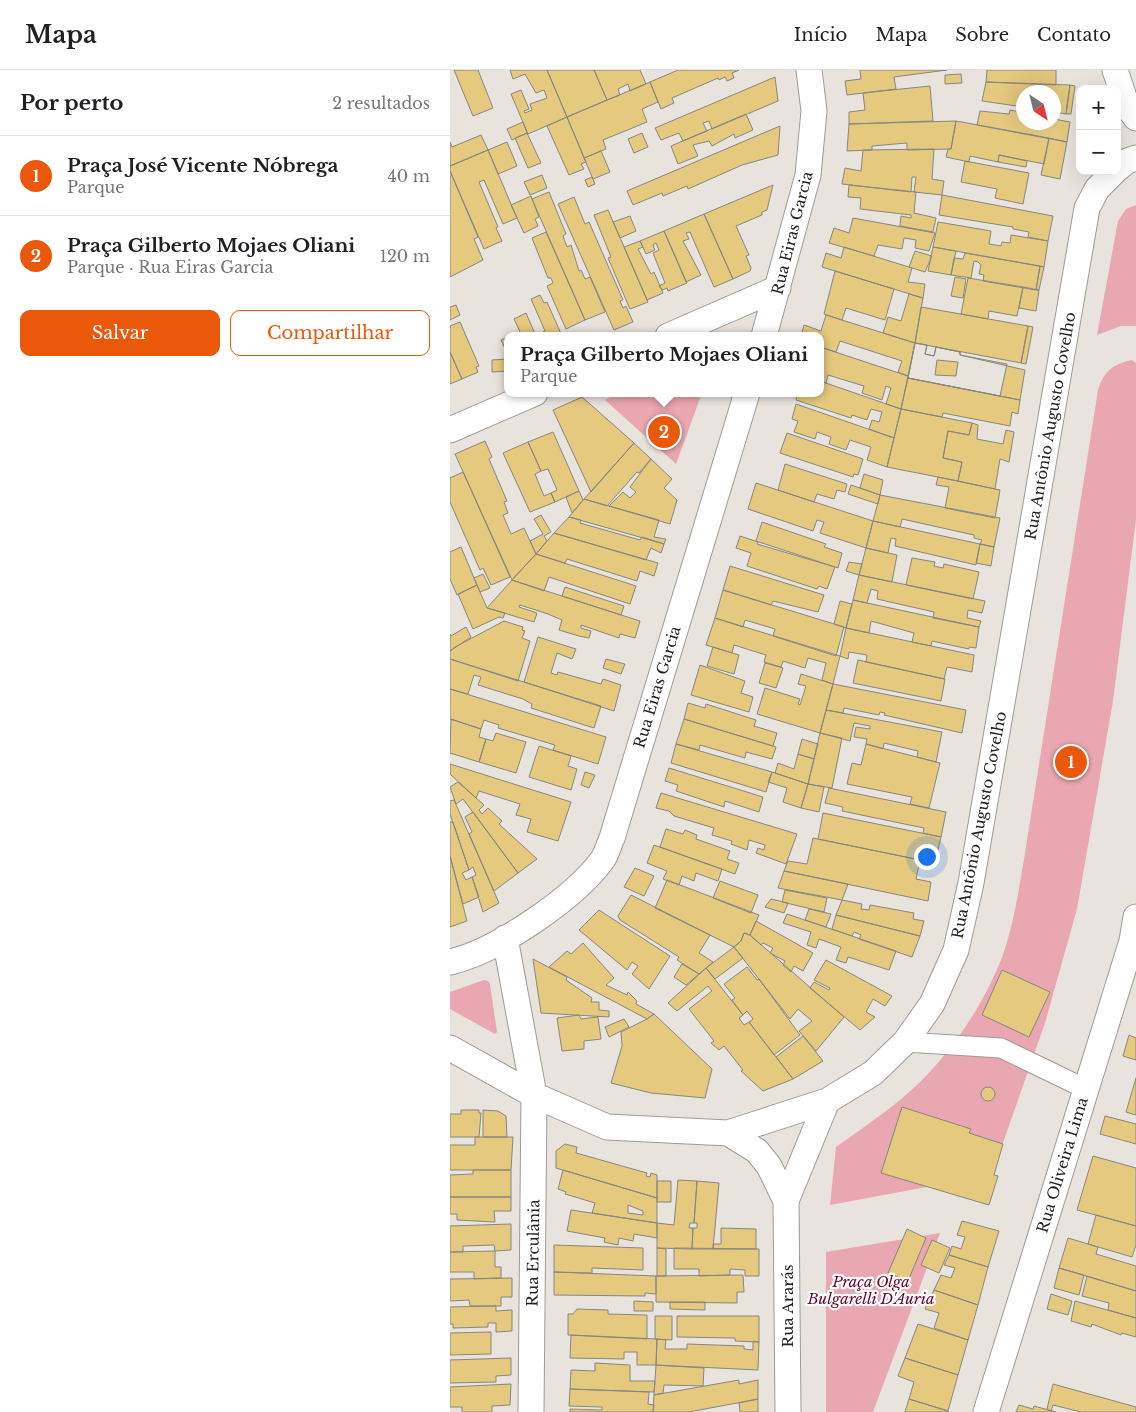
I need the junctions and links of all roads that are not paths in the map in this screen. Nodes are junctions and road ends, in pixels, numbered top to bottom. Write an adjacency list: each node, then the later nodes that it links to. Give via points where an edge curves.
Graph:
1 (808, 70): 7 (street, Rua Eiras Garcia, via 814,111 808,175)
2 (1115, 70): 3 (street, via 1127,106)
3 (1136, 118)
4 (1136, 158): 5 (street, Rua Antônio Augusto Covelho)
5 (1121, 166)
6 (1111, 175): 17 (street, Rua Antônio Augusto Covelho, via 1087,208 971,883 956,950 932,1004)
7 (778, 288): 8 (street); 9 (street, Rua Eiras Garcia)
8 (677, 332)
9 (765, 332)
10 (526, 397): 12 (street)
11 (746, 397): 14 (street, Rua Eiras Garcia, via 604,858 564,899)
12 (450, 430)
13 (1136, 917): 15 (street, Rua Oliveira Lima)
14 (505, 938): 16 (street, Rua Eiras Garcia); 20 (street)
15 (1134, 941): 19 (street, Rua Oliveira Lima)
16 (450, 962)
17 (905, 1042): 19 (street, via 1001,1048); 21 (street, Rua Antônio Augusto Covelho, via 873,1073)
18 (450, 1048): 20 (street, Rua Antônio Augusto Covelho)
19 (1086, 1089): 26 (street, Rua Oliveira Lima)
20 (534, 1095): 22 (street, Rua Antônio Augusto Covelho, via 607,1127); 24 (street, Rua Erculânia)
21 (827, 1101): 22 (street, Rua Antônio Augusto Covelho); 23 (street, Rua Ararás)
22 (728, 1133): 23 (street, Rua Ararás, via 757,1151 769,1166)
23 (786, 1201): 25 (street, Rua Ararás)
24 (531, 1412)
25 (788, 1412)
26 (986, 1412)

